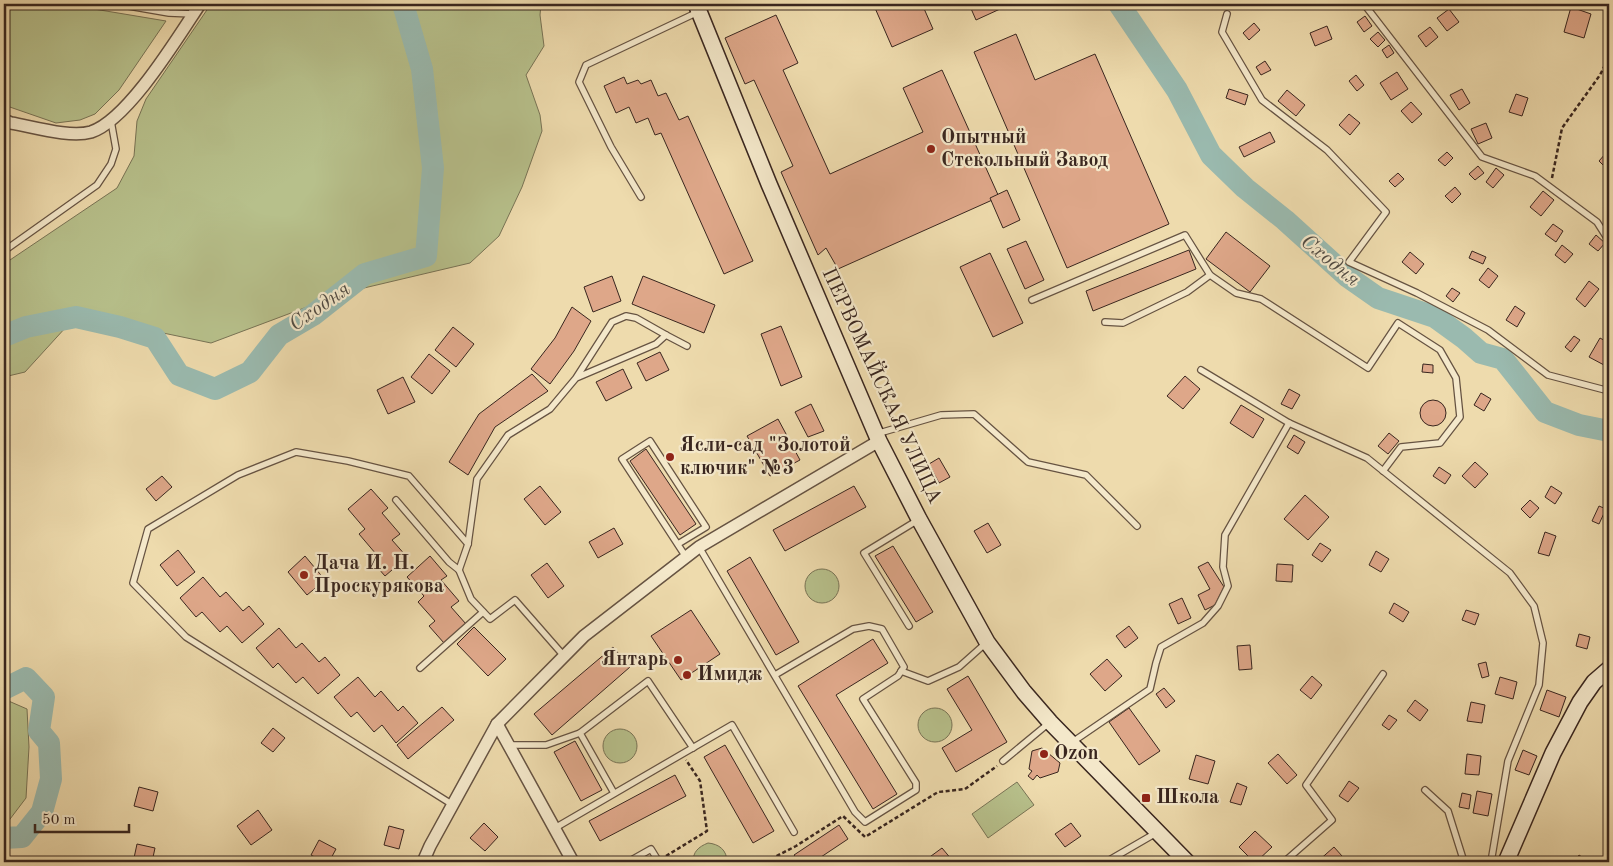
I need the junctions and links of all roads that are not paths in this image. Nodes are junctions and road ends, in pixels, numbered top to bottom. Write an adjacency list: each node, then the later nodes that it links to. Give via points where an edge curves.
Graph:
1 (117, 4): 4 (lane, via 169,13)
2 (1364, 4): 9 (lane, via 1482,157 1535,176 1597,222)
3 (697, 8): 8 (lane, via 586,65 579,82); 20 (main road, ПЕРВОМАЙСКАЯ УЛИЦА)
4 (196, 9): 7 (street, via 141,90)
5 (1227, 14): 18 (lane, via 1222,32 1262,100 1327,150 1386,212 1349,262 1488,330 1548,375)
6 (4, 120): 7 (street, via 72,134 91,132)
7 (111, 121): 10 (lane, via 116,149 111,164 97,185)
8 (641, 197)
9 (1609, 241)
10 (4, 250)
11 (1210, 274): 12 (lane, via 1185,236); 13 (lane, via 1187,292 1123,323); 21 (lane, via 1236,292 1262,299 1368,368 1398,322 1440,350 1456,378 1460,417 1440,443 1402,448)
12 (1032, 300)
13 (1105, 322)
14 (666, 335): 15 (lane); 17 (lane, via 656,344); 17 (lane, via 636,318 626,316 612,322)
15 (687, 346)
16 (1201, 370): 19 (lane)
17 (576, 378): 25 (lane, via 550,409 508,435 477,479)
18 (1609, 391)
19 (1289, 423): 21 (lane, via 1367,458); 42 (lane, via 1225,535 1223,566 1228,586 1218,606 1204,622 1161,647 1150,689)
20 (878, 438): 23 (main road, ПЕРВОМАЙСКАЯ УЛИЦА); 24 (lane, via 941,415 974,414 1028,462 1086,475); 27 (street)
21 (1383, 471): 60 (lane, via 1510,573 1534,606 1543,643 1539,685 1508,762)
22 (396, 500): 29 (lane)
23 (919, 519): 31 (lane, via 864,553); 32 (main road, ПЕРВОМАЙСКАЯ УЛИЦА)
24 (1137, 526)
25 (468, 544): 29 (lane); 48 (lane, via 410,476 296,452 238,475 148,529 133,583 186,637)
26 (678, 544): 26 (lane, via 622,459 650,441 706,527); 28 (lane)
27 (699, 547): 28 (street); 38 (lane)
28 (686, 557): 33 (street, via 584,636)
29 (459, 570): 30 (lane, via 471,599)
30 (483, 612): 33 (lane, via 490,619 515,600); 34 (lane)
31 (909, 626)
32 (987, 642): 36 (lane, via 959,667 928,681); 39 (main road, ПЕРВОМАЙСКАЯ УЛИЦА)
33 (564, 656): 40 (street)
34 (420, 668)
35 (1609, 669): 61 (main road, via 1594,682 1580,702 1553,753)
36 (901, 671): 38 (lane, via 904,667 882,629 869,626 853,629); 38 (lane, via 863,699 916,784 916,790 865,822 855,812)
37 (1383, 674): 58 (lane, via 1306,785 1332,820)
38 (775, 675)
39 (1050, 722): 42 (main road, ПЕРВОМАЙСКАЯ УЛИЦА); 45 (lane)
40 (497, 724): 43 (street); 48 (street)
41 (580, 733): 43 (lane, via 546,745); 44 (lane, via 648,681); 47 (lane)
42 (1071, 743): 51 (main road, ПЕРВОМАЙСКАЯ УЛИЦА)
43 (509, 745): 49 (street)
44 (693, 748): 47 (lane); 50 (lane, via 732,725)
45 (1003, 761)
46 (1425, 790): 59 (lane, via 1448,811)
47 (614, 793): 49 (lane)
48 (452, 805): 53 (street)
49 (555, 828): 54 (street)
50 (794, 832)
51 (1158, 832): 56 (lane); 57 (main road, ПЕРВОМАЙСКАЯ УЛИЦА)
52 (659, 861): 55 (lane, via 651,849)
53 (424, 862)
54 (573, 862)
55 (628, 862)
56 (1106, 862)
57 (1187, 862)
58 (1284, 862)
59 (1464, 862)
60 (1491, 862)
61 (1506, 862)

